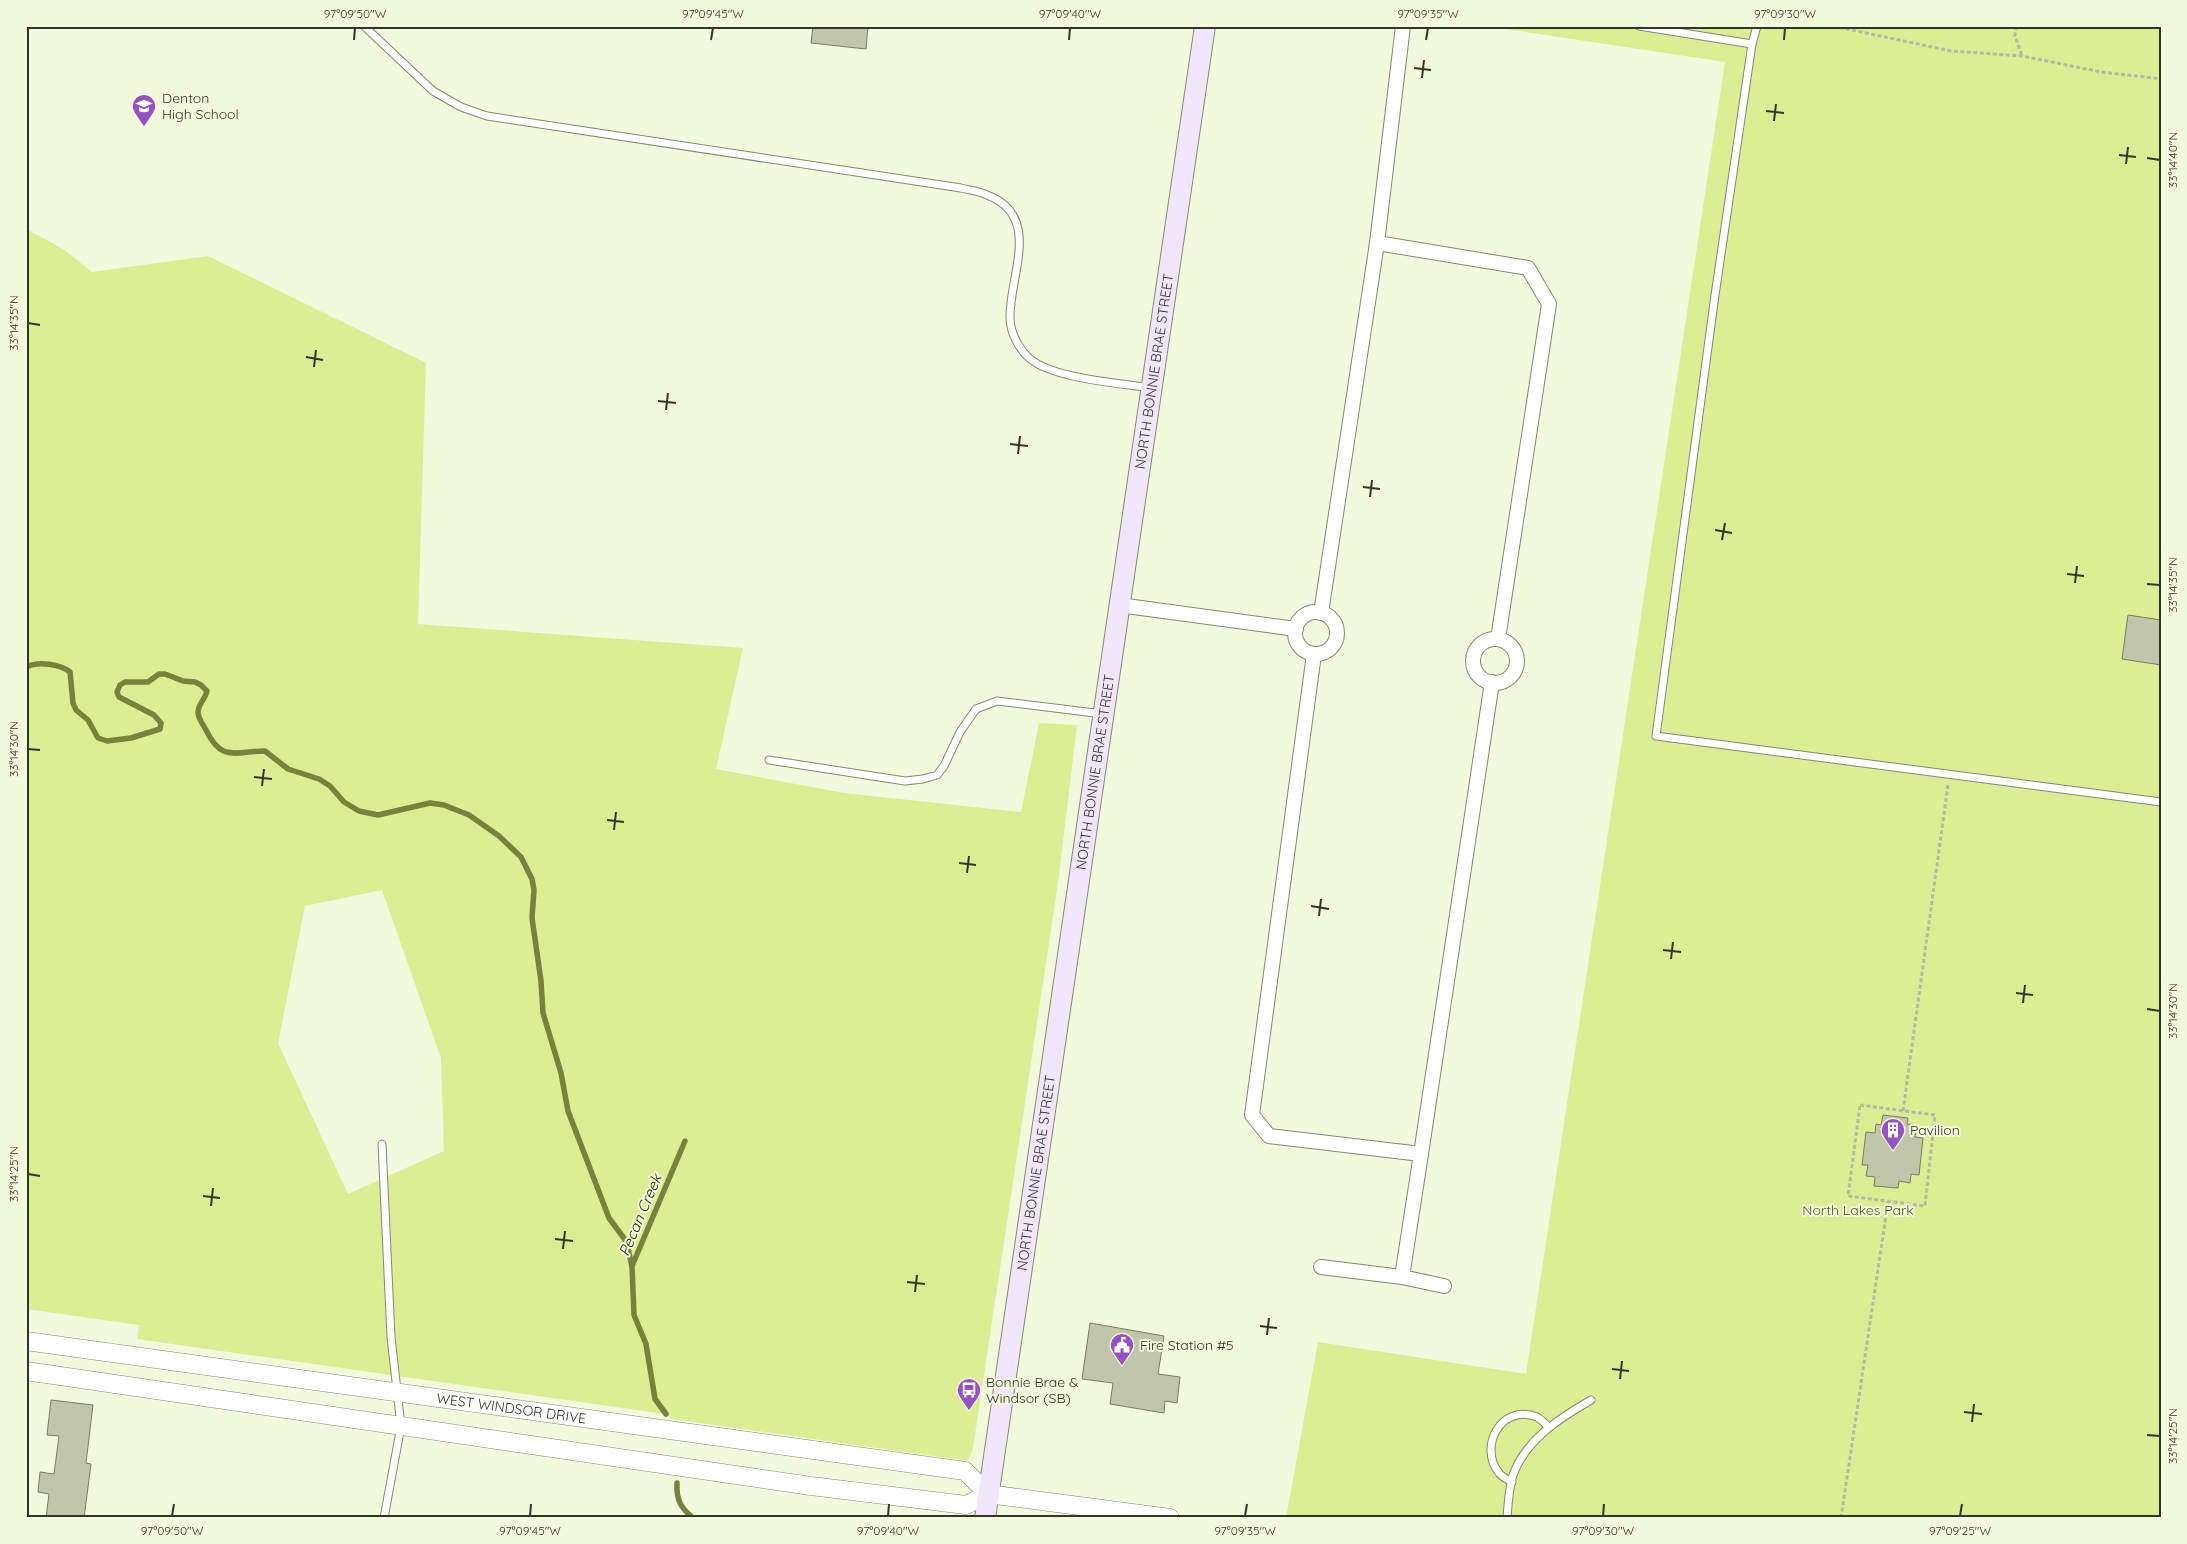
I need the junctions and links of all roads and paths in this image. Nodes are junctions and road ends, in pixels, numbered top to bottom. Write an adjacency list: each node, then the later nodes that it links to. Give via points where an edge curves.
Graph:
1 (364, 26): 12 (lane, via 433,91 460,107 487,116 941,185 988,195 1006,206 1017,224 1020,244 1010,318 1015,339 1030,358 1053,371)
2 (1205, 26): 12 (main road, NORTH BONNIE BRAE STREET)
3 (1403, 26): 11 (street)
4 (1639, 26): 8 (lane)
5 (1757, 26): 8 (lane)
6 (1834, 26): 9 (path, via 1950,51)
7 (2016, 26): 9 (path, via 2015,36)
8 (1752, 44): 21 (lane, via 1656,736)
9 (2022, 56): 10 (path, via 2100,72)
10 (2161, 79)
11 (1377, 242): 14 (street); 16 (street, via 1528,268 1549,304)
12 (1152, 388): 13 (main road, NORTH BONNIE BRAE STREET)
13 (1119, 606): 15 (street); 19 (main road, NORTH BONNIE BRAE STREET)
14 (1321, 613): 15 (street, via 1302,617); 17 (street, via 1332,620 1336,640 1328,651)
15 (1296, 629): 17 (street, via 1295,636 1301,648)
16 (1498, 639): 18 (street, via 1515,652 1516,667 1507,679); 18 (street, via 1484,641 1473,658 1480,676)
17 (1314, 654): 25 (street, via 1252,1115 1269,1136)
18 (1492, 682): 25 (street)
19 (1104, 714): 20 (lane, via 997,701 976,709 960,732 944,766 937,774 923,779 905,781); 37 (main road, NORTH BONNIE BRAE STREET)
20 (768, 760)
21 (1949, 774): 22 (lane); 23 (path)
22 (2161, 802)
23 (1902, 1111): 26 (path, via 1935,1115 1925,1206); 26 (path, via 1860,1105 1848,1196)
24 (382, 1144): 32 (lane, via 390,1337)
25 (1421, 1154): 28 (street)
26 (1888, 1202): 42 (path)
27 (1320, 1267): 28 (street)
28 (1402, 1278): 29 (street)
29 (1444, 1286)
30 (26, 1341): 32 (street, WEST WINDSOR DRIVE)
31 (26, 1371): 34 (street)
32 (396, 1394): 34 (lane); 37 (street, WEST WINDSOR DRIVE, via 965,1471)
33 (1590, 1400): 35 (lane)
34 (401, 1426): 37 (street, via 811,1486 956,1503 966,1504); 38 (lane)
35 (1549, 1427): 36 (lane, via 1524,1453); 36 (lane, via 1537,1417 1518,1415 1502,1421 1492,1438 1491,1450 1494,1466)
36 (1512, 1482): 41 (lane)
37 (988, 1494): 39 (main road, NORTH BONNIE BRAE STREET); 40 (street)
38 (384, 1518)
39 (985, 1518)
40 (1170, 1518)
41 (1507, 1518)
42 (1841, 1518)

